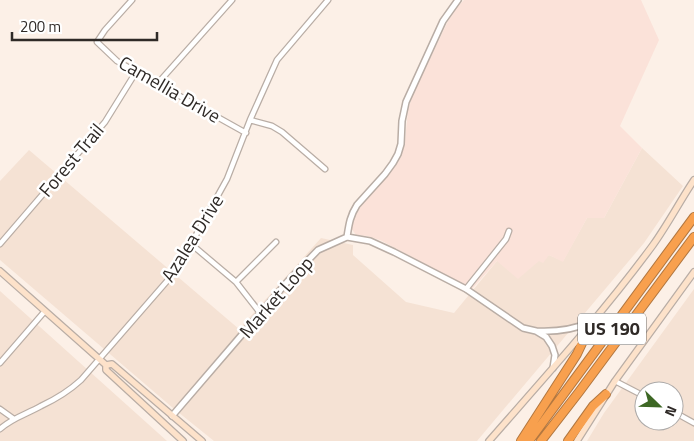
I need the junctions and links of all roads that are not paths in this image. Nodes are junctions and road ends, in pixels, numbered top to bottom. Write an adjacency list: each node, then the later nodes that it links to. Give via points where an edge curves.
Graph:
1 (132, 0): 5 (street, Camellia Drive, via 97,42 117,61)
2 (232, 0): 6 (street)
3 (328, 0): 7 (street, Azalea Drive, via 277,60)
4 (458, 0): 13 (street, via 406,102 398,154 357,205)
5 (136, 72): 6 (street, Camellia Drive); 16 (street, Forest Trail, via 105,122)
6 (158, 83): 8 (street, Camellia Drive)
7 (250, 120): 8 (street, Azalea Drive); 9 (street, via 277,129)
8 (246, 133): 17 (street, Azalea Drive, via 227,179)
9 (325, 169)
10 (694, 180): 24 (main road, via 653,244)
11 (694, 218): 41 (highway, US 190)
12 (509, 230): 21 (street, via 506,239)
13 (347, 237): 21 (street, via 370,241); 23 (street, Market Loop, via 318,250)
14 (694, 237): 42 (highway, US 190)
15 (276, 242): 20 (street)
16 (0, 244)
17 (191, 244): 20 (street); 26 (street, Azalea Drive, via 168,280)
18 (0, 271): 22 (main road)
19 (694, 272): 30 (main road)
20 (236, 282): 23 (street)
21 (466, 289): 25 (street, via 523,328)
22 (45, 311): 26 (main road); 27 (street)
23 (261, 314): 34 (street, Market Loop)
24 (592, 322): 25 (street, via 579,328); 29 (main road); 40 (highway, via 576,354)
25 (536, 331): 29 (street, via 552,346 555,355)
26 (99, 359): 28 (main road); 35 (street, Azalea Drive, via 71,389)
27 (0, 363)
28 (106, 365): 34 (main road, via 112,364); 37 (main road, via 106,370)
29 (553, 368): 39 (main road)
30 (615, 381): 31 (street); 32 (main road)
31 (634, 391)
32 (606, 394): 43 (highway, via 593,406); 44 (main road)
33 (0, 409): 35 (street)
34 (172, 416): 38 (main road)
35 (14, 419): 36 (street, Azalea Drive)
36 (0, 429)
37 (183, 441)
38 (202, 441)
39 (489, 441)
40 (521, 441)
41 (530, 441)
42 (541, 441)
43 (568, 441)
44 (577, 441)

